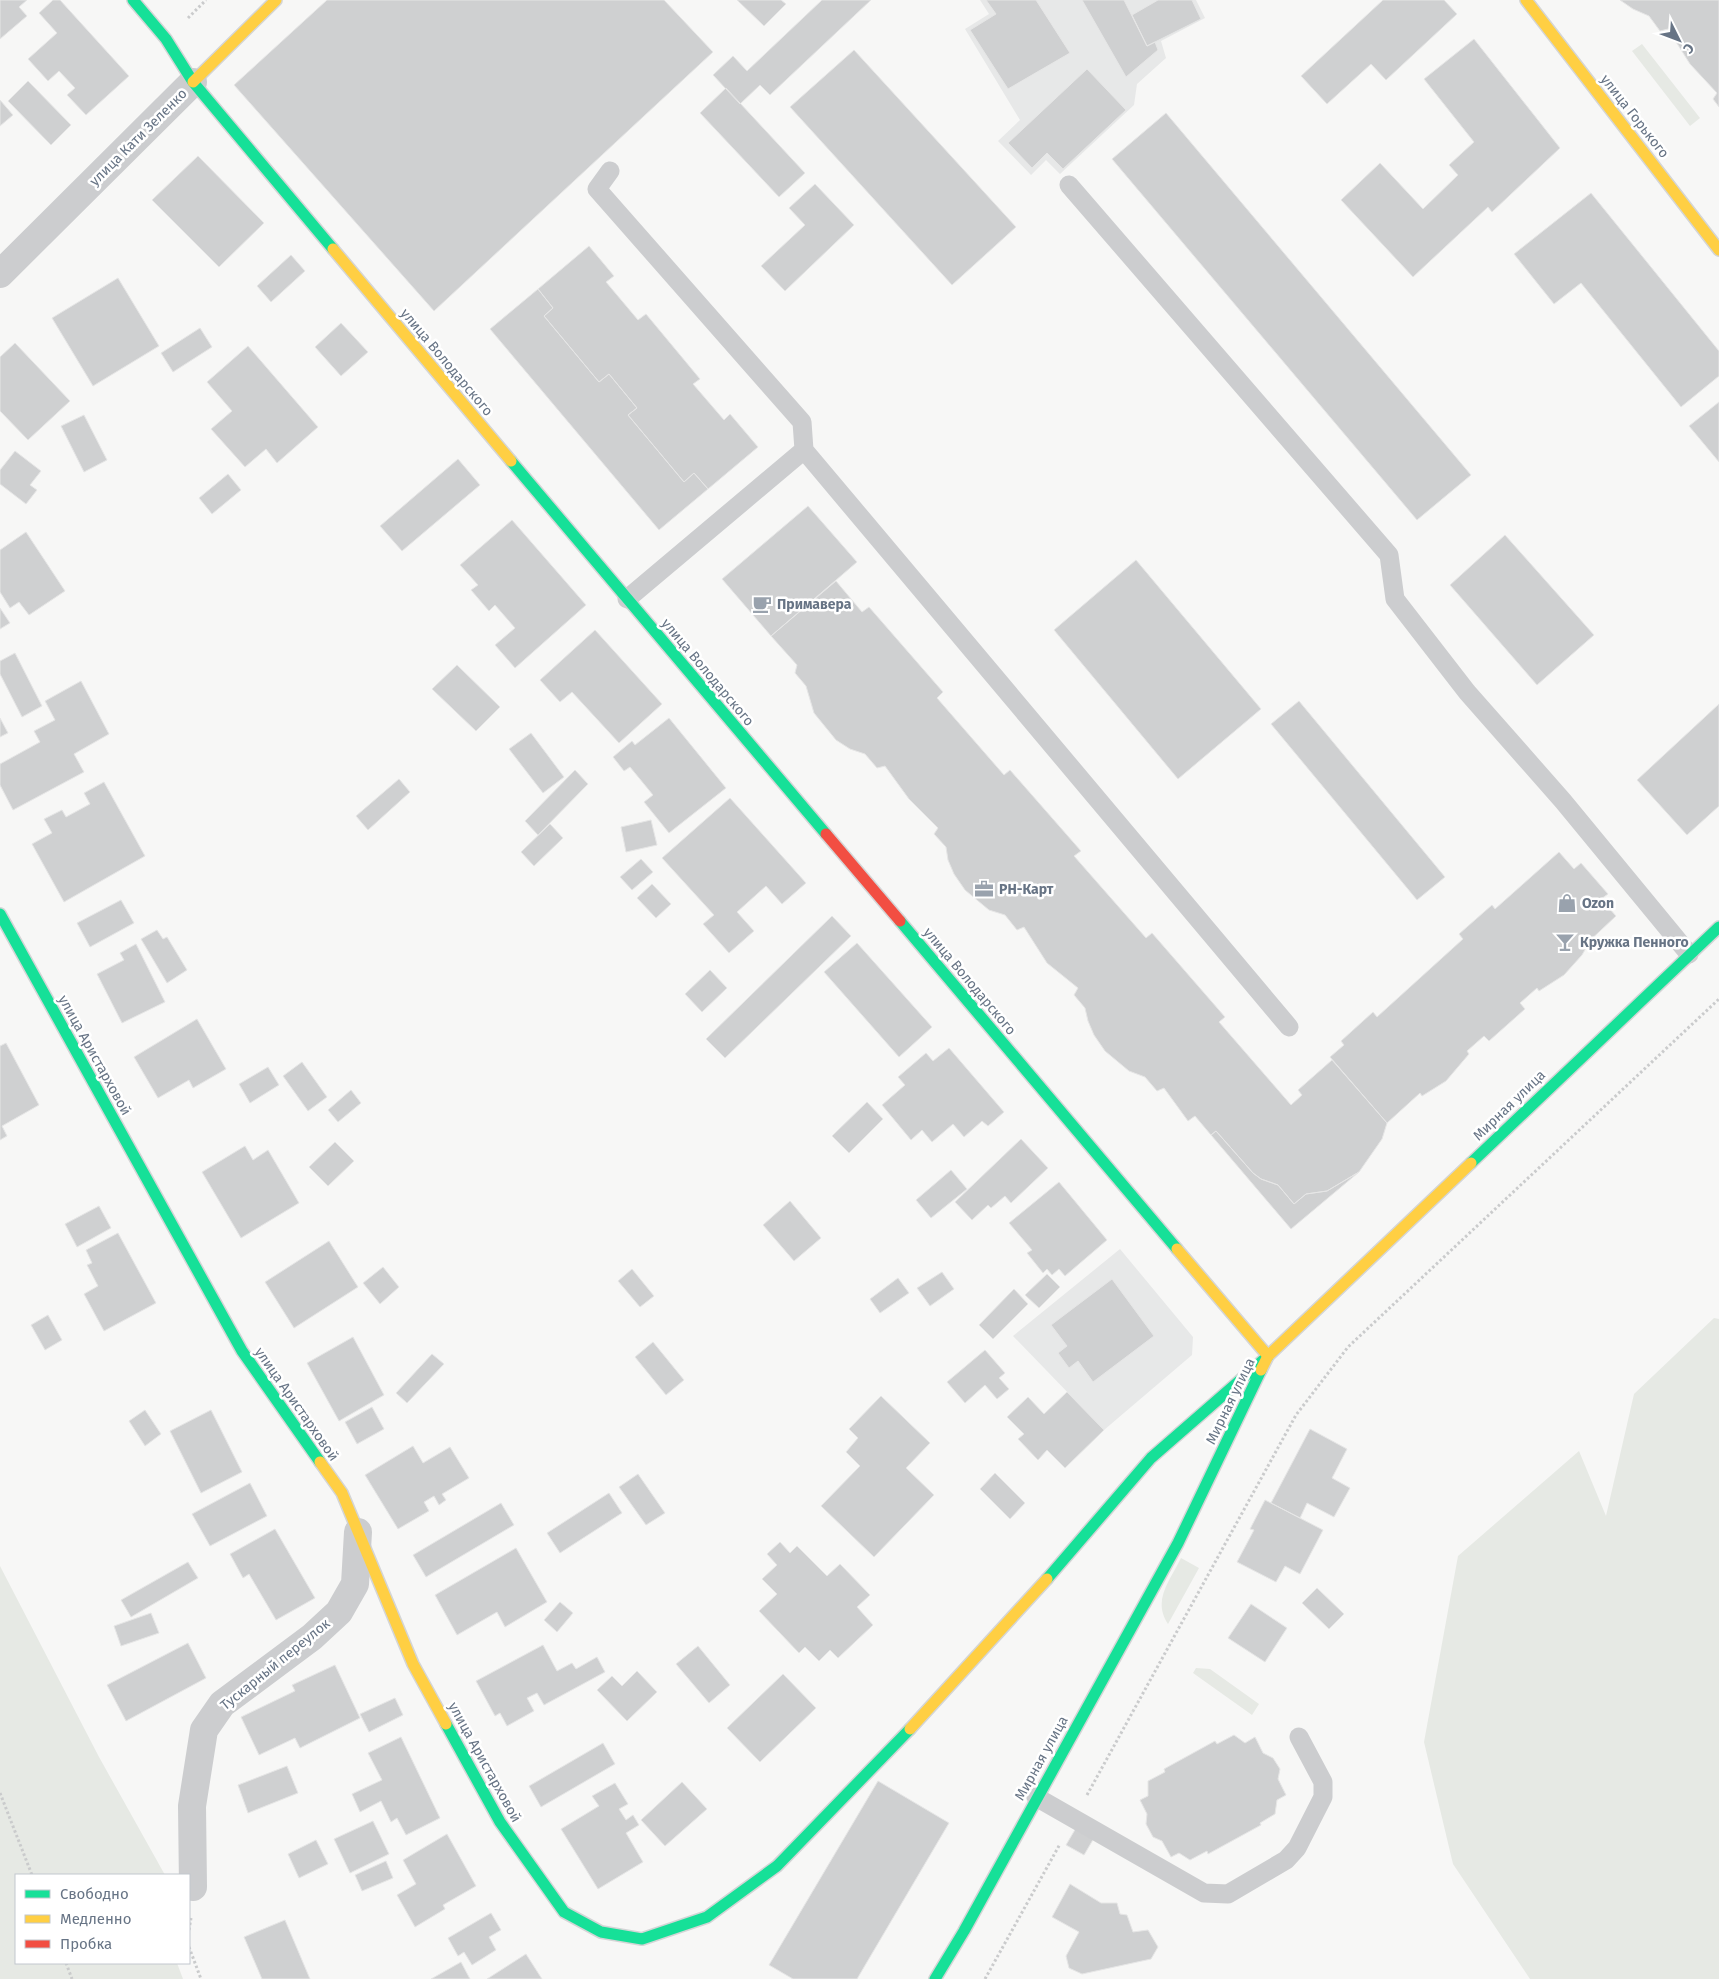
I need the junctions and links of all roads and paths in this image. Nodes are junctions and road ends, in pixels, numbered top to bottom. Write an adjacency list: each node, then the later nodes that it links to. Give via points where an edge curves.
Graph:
1 (133, 0): 4 (street, улица Володарского, via 166,39)
2 (276, 0): 4 (street, улица Кати Зеленко)
3 (1526, 0): 7 (street, улица Горького)
4 (193, 82): 8 (street, улица Кати Зеленко); 10 (street, улица Володарского)
5 (610, 171): 9 (lane, via 597,189 802,422)
6 (1069, 185): 13 (lane, via 1389,555 1395,599 1467,692 1564,801)
7 (1719, 250)
8 (0, 274)
9 (804, 450): 10 (lane); 15 (lane)
10 (627, 599): 16 (street, улица Володарского)
11 (0, 914): 17 (street, улица Аристарховой, via 242,1351 342,1493)
12 (1719, 927): 13 (street, Мирная улица)
13 (1689, 954): 16 (street, Мирная улица)
14 (1719, 998): 21 (path, via 1348,1347 1296,1415)
15 (1289, 1027)
16 (1268, 1356): 17 (street, улица Аристарховой, via 1151,1458 1023,1607 883,1759 777,1866 707,1917 642,1939 601,1932 564,1912 500,1822 413,1664); 20 (street, Мирная улица, via 1178,1543)
17 (358, 1532): 23 (street, Тускарный переулок, via 355,1584 339,1612 222,1704 204,1730 192,1806)
18 (1299, 1736): 21 (lane, via 1323,1782 1323,1797 1297,1848 1286,1860 1228,1894 1204,1893)
19 (0, 1793): 22 (path)
20 (1036, 1797): 21 (lane); 28 (street, Мирная улица)
21 (1074, 1819): 29 (path)
22 (32, 1874)
23 (193, 1888)
24 (190, 1950): 27 (path)
25 (66, 1964): 26 (path)
26 (72, 1979)
27 (201, 1979)
28 (935, 1979)
29 (985, 1979)

